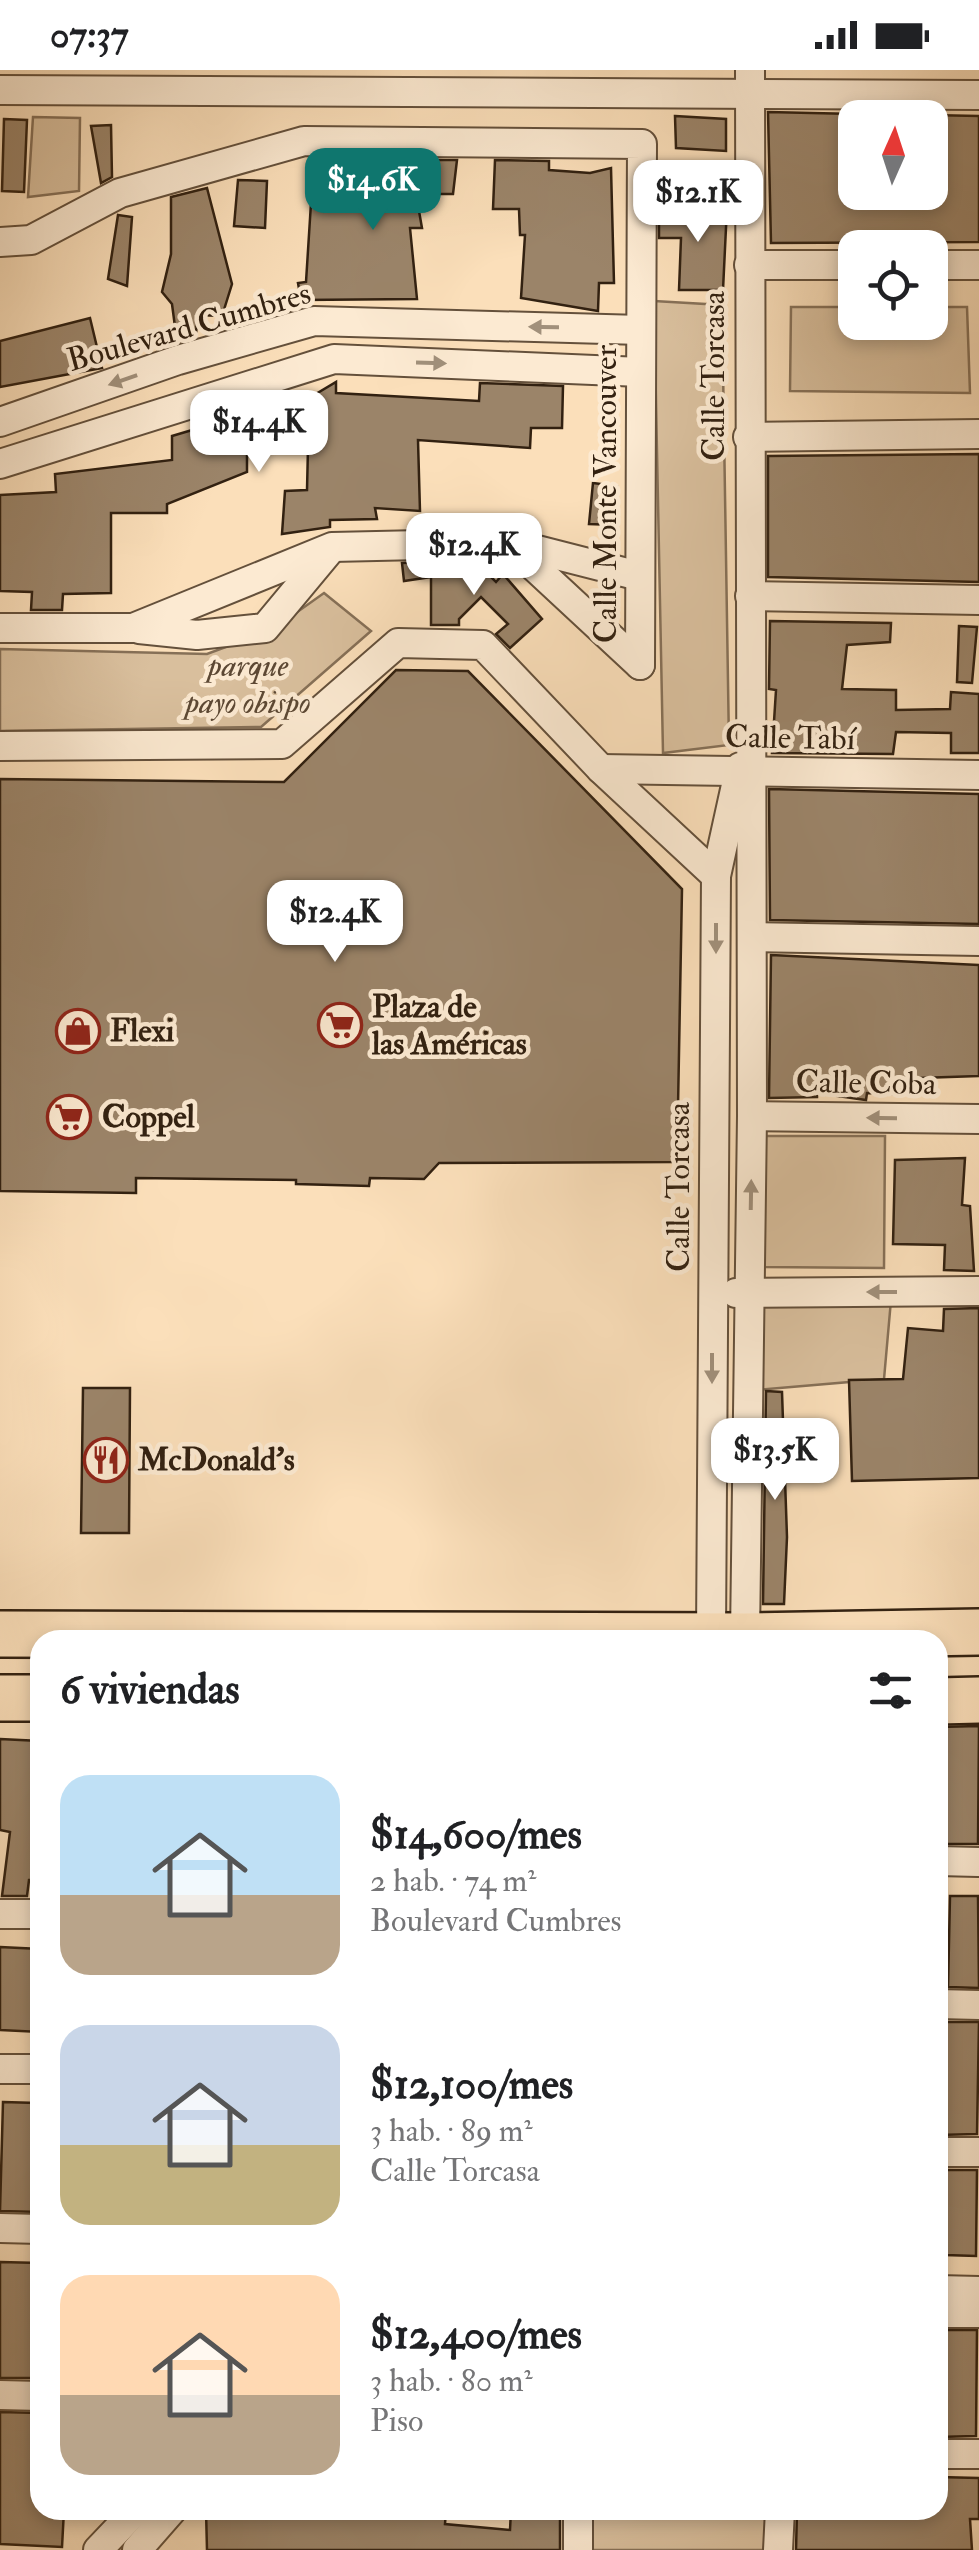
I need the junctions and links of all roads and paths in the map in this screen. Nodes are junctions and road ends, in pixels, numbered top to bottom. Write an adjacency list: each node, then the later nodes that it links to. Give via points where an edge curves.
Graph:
1 (572, 81): 2 (street); 3 (street)
2 (750, 81): 4 (street); 6 (street, Calle Torcasa)
3 (0, 90)
4 (979, 94)
5 (0, 242): 11 (street, Calle Monte Vancouver, via 30,240 120,193 304,141 642,144)
6 (749, 265): 7 (street); 16 (street, Calle Torcasa)
7 (838, 265)
8 (948, 265): 9 (street)
9 (979, 265)
10 (390, 323): 11 (street, Boulevard Cumbres, one-way to 10); 12 (street); 14 (street, Boulevard Cumbres, one-way to 14, via 314,321)
11 (641, 330): 13 (street, Calle Monte Vancouver)
12 (392, 362): 13 (street, one-way to 13); 17 (street, via 334,359)
13 (641, 372): 20 (street, Calle Monte Vancouver)
14 (0, 422)
15 (979, 434): 16 (street)
16 (748, 437): 21 (street, Calle Torcasa)
17 (0, 464)
18 (510, 543): 19 (street); 20 (street); 20 (street, Calle Monte Vancouver, via 640,665)
19 (332, 547): 24 (street); 24 (street, via 265,628 197,636)
20 (640, 576)
21 (750, 596): 22 (street); 27 (street, Calle Torcasa, via 750,743)
22 (979, 600)
23 (0, 628): 24 (street)
24 (133, 628)
25 (0, 746): 26 (street, via 282,744 398,643 483,645)
26 (601, 769): 27 (street, Calle Tabí); 29 (street)
27 (744, 772): 28 (street, Calle Tabí); 29 (street, Calle Torcasa); 30 (street, Calle Torcasa)
28 (979, 776)
29 (716, 876): 36 (street, Calle Torcasa, one-way to 36)
30 (752, 936): 31 (street); 32 (street, Calle Torcasa)
31 (979, 941)
32 (752, 1116): 33 (street, Calle Coba, one-way to 32); 35 (street, Calle Torcasa, one-way to 32)
33 (979, 1119)
34 (979, 1291): 35 (street, one-way to 35)
35 (750, 1292): 36 (street); 38 (street, Calle Torcasa)
36 (713, 1294): 37 (street, Calle Torcasa, one-way to 37)
37 (728, 1630)
38 (728, 1630)
39 (979, 1632): 42 (main road)
40 (0, 1634): 41 (main road)
41 (30, 1634)
42 (948, 1634)
43 (0, 1698): 44 (main road)
44 (30, 1698)
45 (979, 1700): 46 (main road)
46 (948, 1701)
47 (948, 1861): 48 (street)
48 (978, 1862)
49 (0, 1914): 50 (street)
50 (30, 1914)
51 (948, 2004): 52 (street)
52 (979, 2005)
53 (0, 2069): 54 (street)
54 (30, 2069)
55 (948, 2152): 56 (street)
56 (979, 2152)
57 (0, 2228): 58 (street)
58 (30, 2229)
59 (948, 2290): 60 (street)
60 (979, 2290)
61 (948, 2313): 62 (street)
62 (979, 2313)
63 (0, 2396): 64 (street)
64 (30, 2396)
65 (948, 2454): 66 (street)
66 (979, 2454)
67 (126, 2520): 71 (street)
68 (163, 2520): 72 (street)
69 (578, 2520): 73 (street)
70 (780, 2520): 74 (street)
71 (98, 2550)
72 (136, 2550)
73 (578, 2550)
74 (778, 2550)

